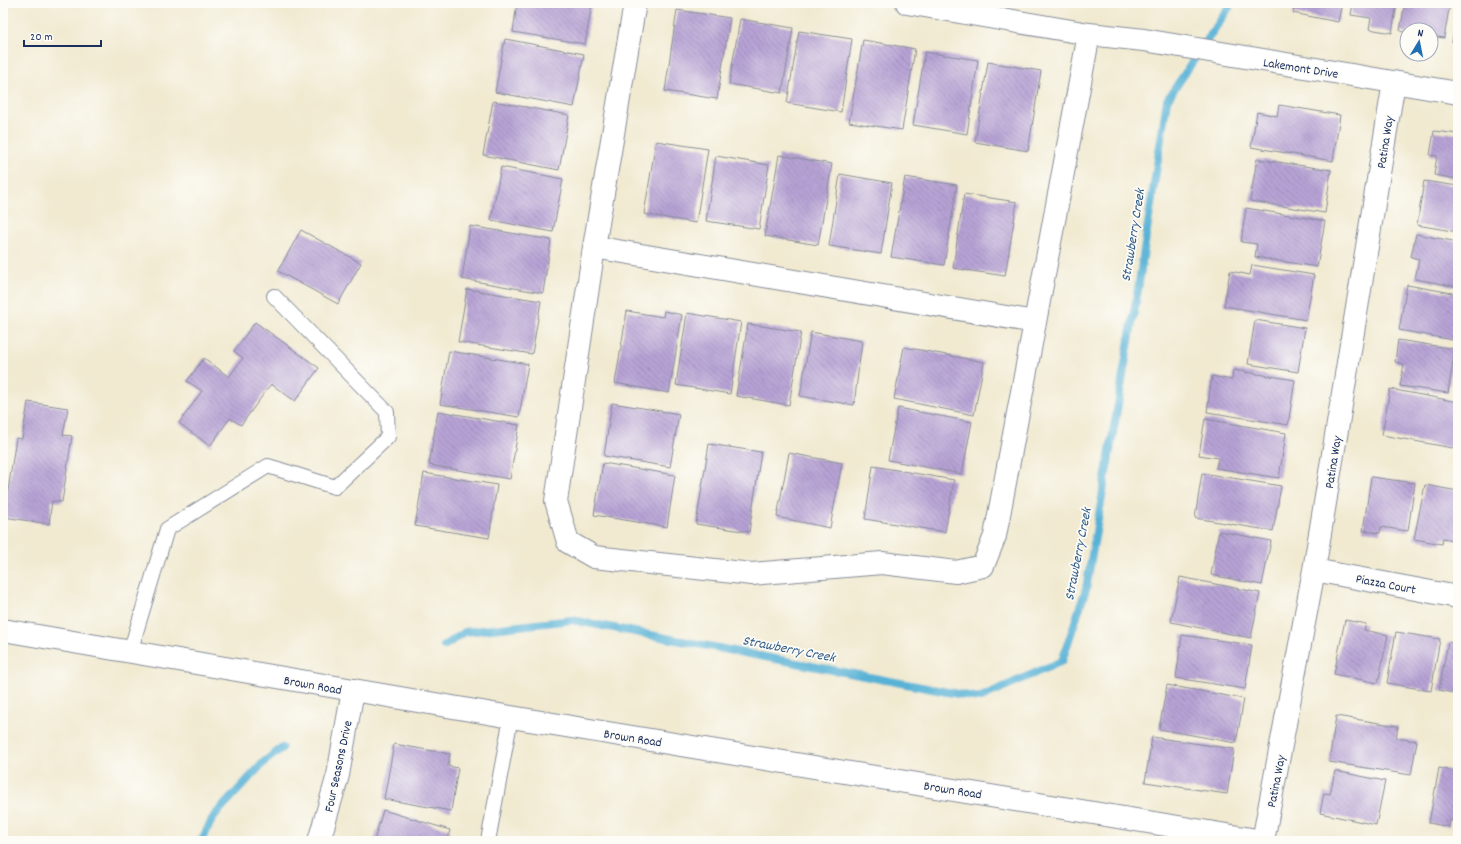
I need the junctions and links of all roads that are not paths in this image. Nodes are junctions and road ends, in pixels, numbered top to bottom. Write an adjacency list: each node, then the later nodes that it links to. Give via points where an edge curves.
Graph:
1 (636, 3): 6 (street)
2 (907, 3): 3 (street, Lakemont Drive)
3 (1089, 34): 4 (street, Lakemont Drive, via 1144,40); 8 (street)
4 (1394, 82): 5 (street, Lakemont Drive); 9 (street, Patina Way)
5 (1458, 92)
6 (594, 247): 8 (street); 8 (street, via 556,501 568,542 594,557 752,574 882,563 956,572 983,566 995,536)
7 (274, 296): 12 (lane, via 387,412 388,437 335,487 268,466 167,529)
8 (1035, 322)
9 (1314, 570): 10 (street, Piazza Court); 17 (street, Patina Way)
10 (1458, 597)
11 (3, 630): 12 (street, Brown Road)
12 (130, 652): 13 (street, Brown Road)
13 (353, 690): 14 (street, Brown Road); 15 (street, Four Seasons Drive, via 338,775)
14 (511, 718): 16 (lane); 17 (street, Brown Road)
15 (320, 841)
16 (488, 841)
17 (1263, 841)

